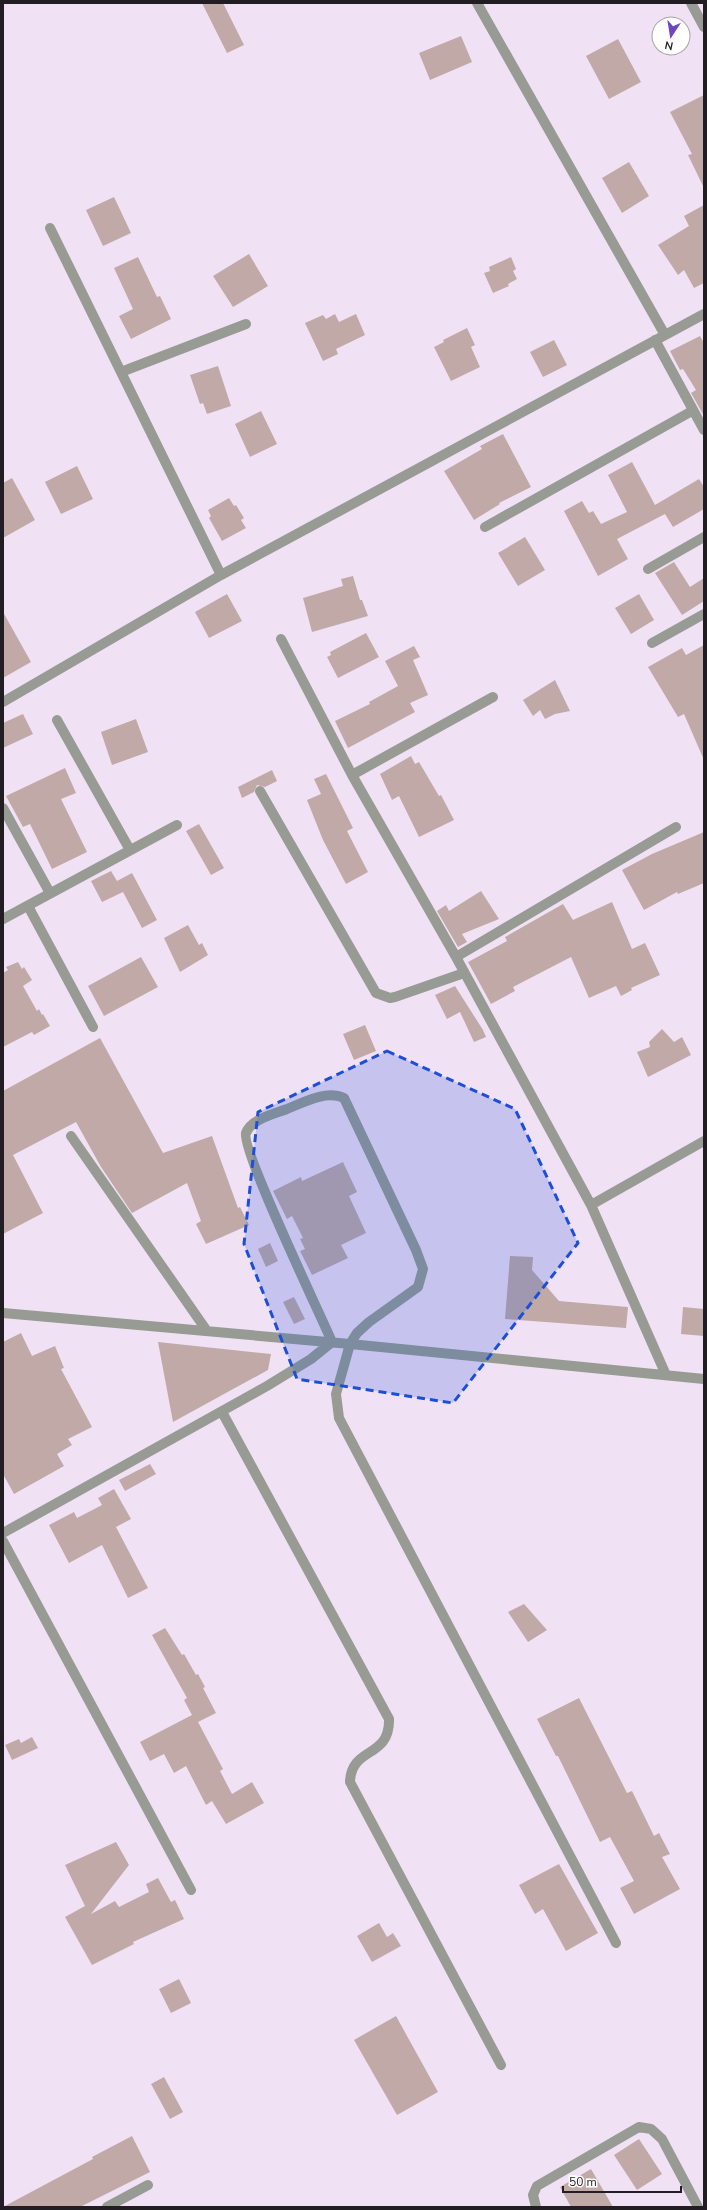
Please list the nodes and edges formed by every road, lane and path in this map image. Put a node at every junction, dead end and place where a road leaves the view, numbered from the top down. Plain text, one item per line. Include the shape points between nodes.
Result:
1 (477, 3) edge
2 (691, 3) edge
3 (704, 27) edge
4 (50, 228) dead end
5 (704, 314) edge
6 (246, 324) dead end
7 (665, 335) junction
8 (656, 340) junction
9 (121, 372) junction
10 (692, 410) junction
11 (704, 430) edge
12 (485, 527) dead end
13 (704, 537) edge
14 (648, 569) dead end
15 (221, 575) junction
16 (704, 614) edge
17 (281, 639) dead end
18 (652, 643) dead end
19 (493, 697) dead end
20 (3, 702) edge
21 (56, 720) dead end
22 (352, 775) junction
23 (260, 791) dead end
24 (3, 808) edge
25 (177, 825) dead end
26 (676, 827) dead end
27 (130, 850) junction
28 (50, 893) junction
29 (28, 906) junction
30 (3, 919) edge
31 (456, 957) junction
32 (464, 973) junction
33 (93, 1027) dead end
34 (71, 1136) dead end
35 (704, 1141) edge
36 (590, 1204) junction
37 (3, 1312) edge
38 (207, 1331) junction
39 (332, 1342) junction
40 (350, 1344) junction
41 (666, 1375) junction
42 (704, 1379) edge
43 (222, 1412) junction
44 (3, 1533) edge
45 (3, 1541) edge
46 (191, 1890) dead end
47 (616, 1942) dead end
48 (501, 2065) dead end
49 (148, 2185) dead end
50 (107, 2207) edge
51 (536, 2207) edge
52 (698, 2207) edge

1 - 7 street
2 - 3 street
4 - 9 street
5 - 7 street
6 - 9 street
7 - 8 street
8 - 10 street
8 - 15 street
9 - 15 street
10 - 11 street
10 - 12 street
13 - 14 street
15 - 20 street
16 - 18 street
17 - 22 street
19 - 22 street
21 - 27 street
22 - 31 street
23 - 32 street via 376,993 390,998 395,997
24 - 28 street
25 - 27 street
26 - 31 street
27 - 28 street
28 - 29 street
29 - 30 street
29 - 33 street
31 - 32 street
32 - 36 street
34 - 38 street
35 - 36 street
36 - 41 street
37 - 38 street
38 - 39 street
39 - 40 street
39 - 40 street via 270,1202 245,1135 250,1127 262,1119 332,1094 344,1098 348,1104 423,1269 418,1287 369,1322
39 - 43 street via 290,1373
40 - 41 street
40 - 47 street via 336,1394 339,1418
41 - 42 street
43 - 44 street
43 - 48 street via 389,1719 385,1741 357,1761 350,1772 350,1782
45 - 46 street
49 - 50 street
51 - 52 street via 533,2195 537,2186 639,2127 652,2129 662,2139

